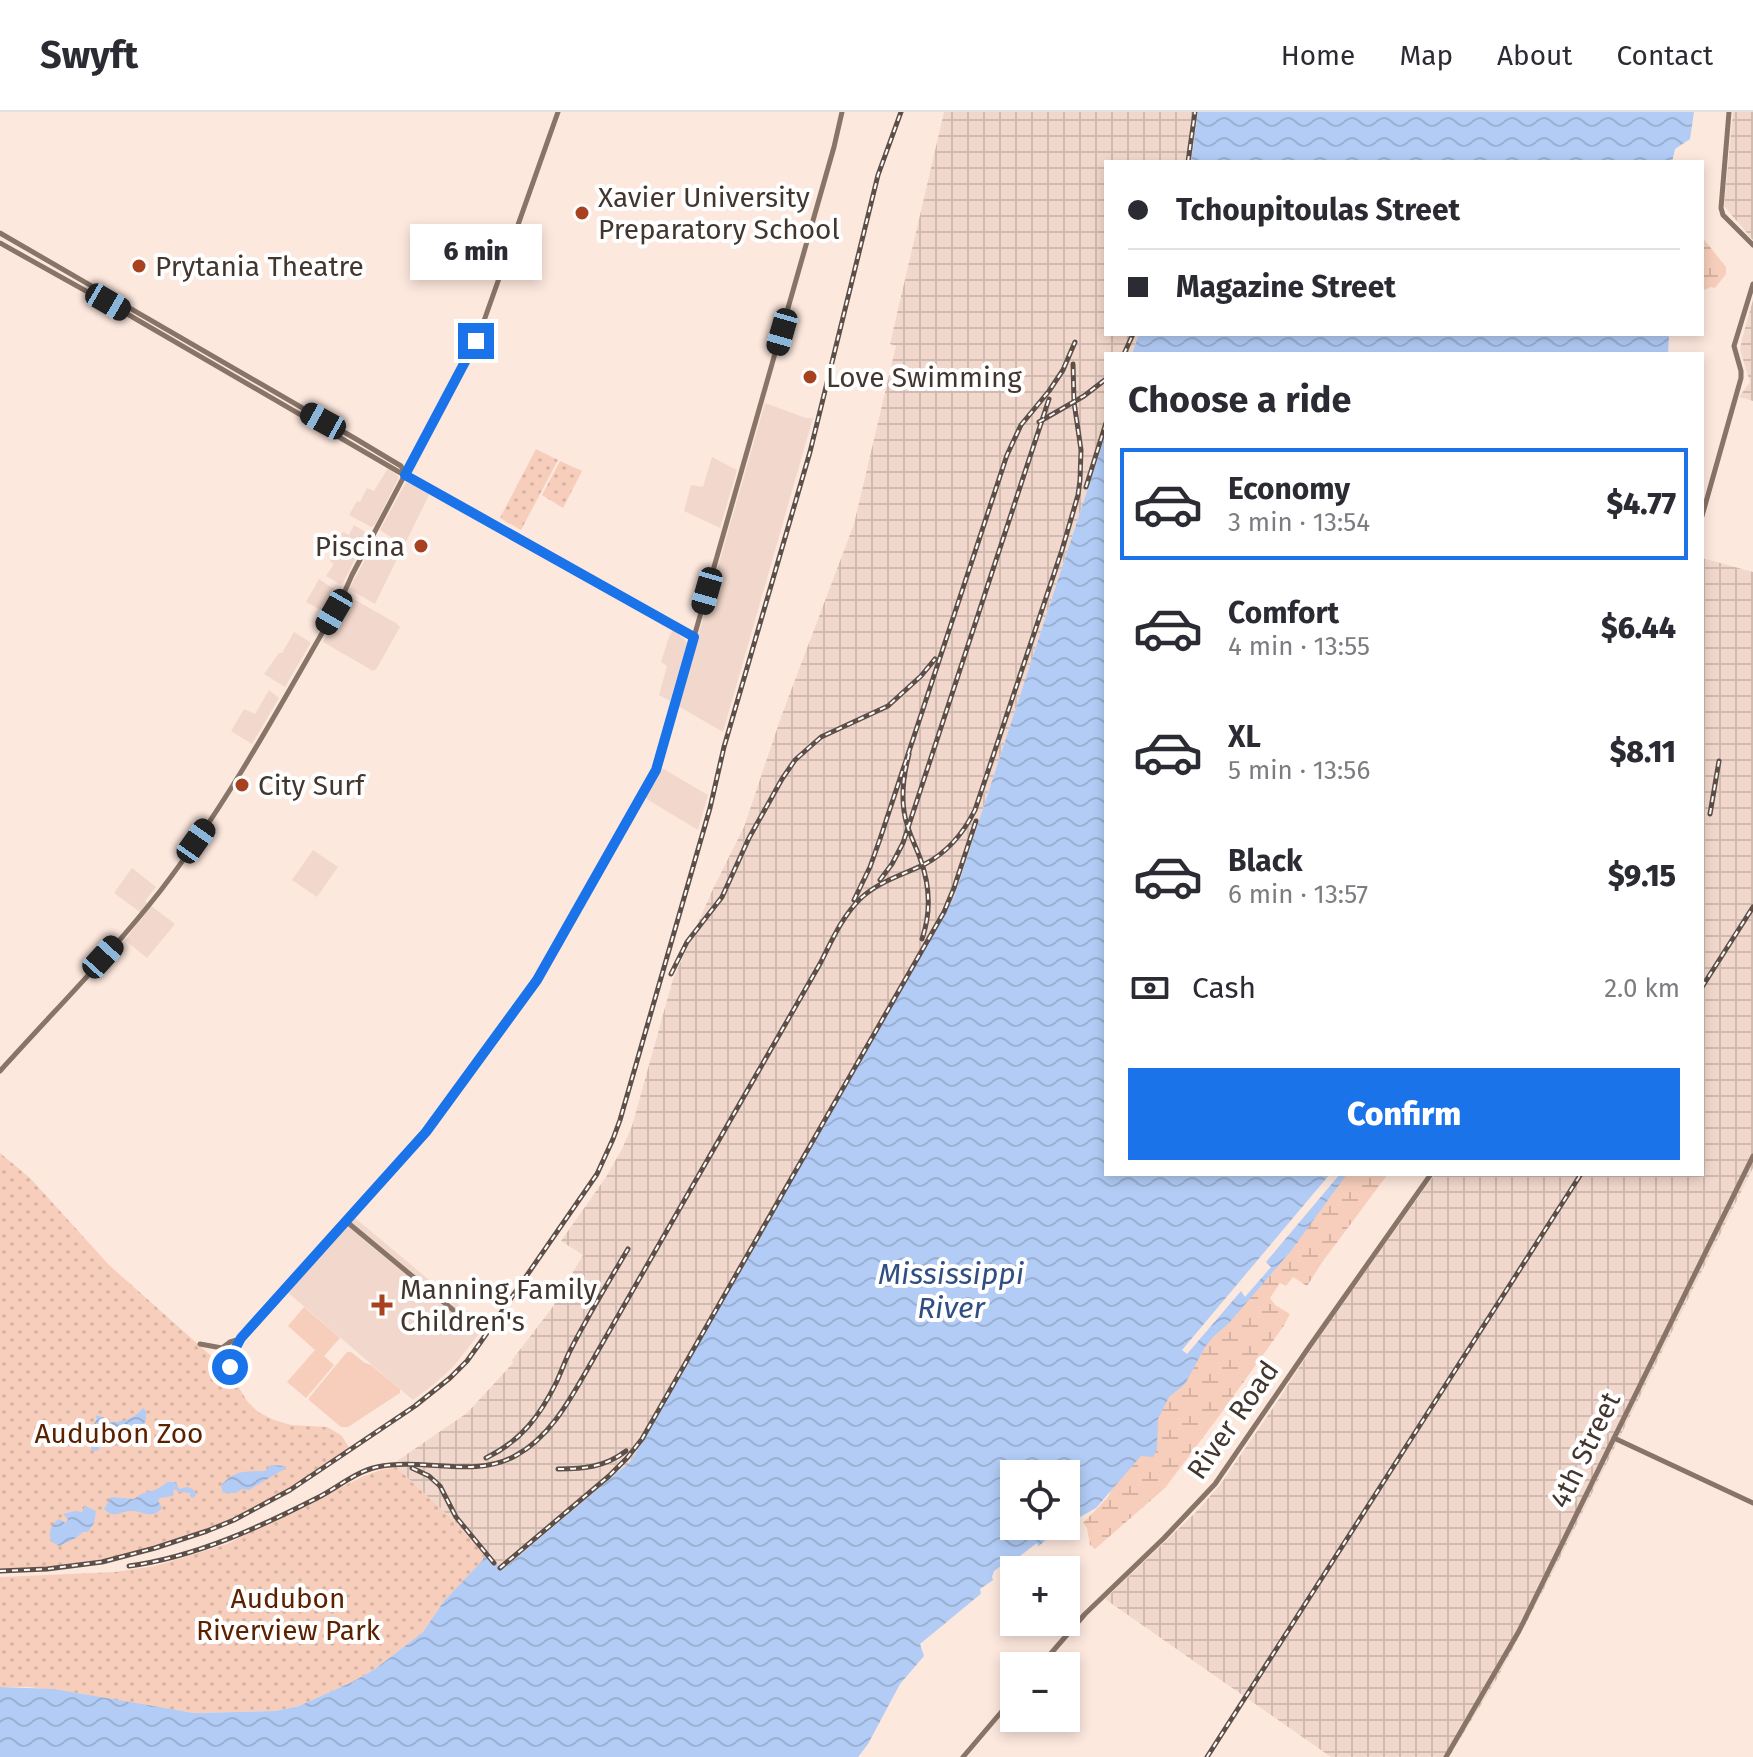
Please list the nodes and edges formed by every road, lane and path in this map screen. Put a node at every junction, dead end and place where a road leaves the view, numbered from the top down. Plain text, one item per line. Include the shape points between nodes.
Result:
1 (558, 112) edge
2 (842, 112) edge
3 (1729, 112) edge
4 (0, 233) edge
5 (0, 243) edge
6 (1753, 245) edge
7 (35, 258) junction
8 (1753, 284) edge
9 (405, 475) junction
10 (1704, 509) edge
11 (694, 637) junction
12 (0, 1071) edge
13 (1753, 1156) edge
14 (1430, 1176) edge
15 (347, 1222) junction
16 (476, 1329) dead end
17 (241, 1338) junction
18 (200, 1344) dead end
19 (222, 1348) junction
20 (232, 1359) junction
21 (231, 1375) dead end
22 (1614, 1438) junction
23 (1753, 1503) edge
24 (1052, 1652) edge
25 (1000, 1713) edge
26 (963, 1757) edge
27 (1446, 1757) edge

1 - 9 street via 480,332
2 - 11 street
3 - 6 street via 1721,208
4 - 7 street
5 - 7 street
7 - 9 street via 356,439 401,466
8 - 10 street via 1734,346 1741,378
9 - 11 street
9 - 12 street via 340,602 219,807 144,910
11 - 15 street via 656,770 537,980 426,1132
13 - 22 street, 4th Street
14 - 24 street, River Road via 1215,1484
15 - 16 street
15 - 17 street
17 - 19 street
17 - 20 street
18 - 19 street
19 - 20 street via 222,1358
20 - 21 street
22 - 23 street
22 - 27 street, 4th Street via 1519,1631
25 - 26 street

